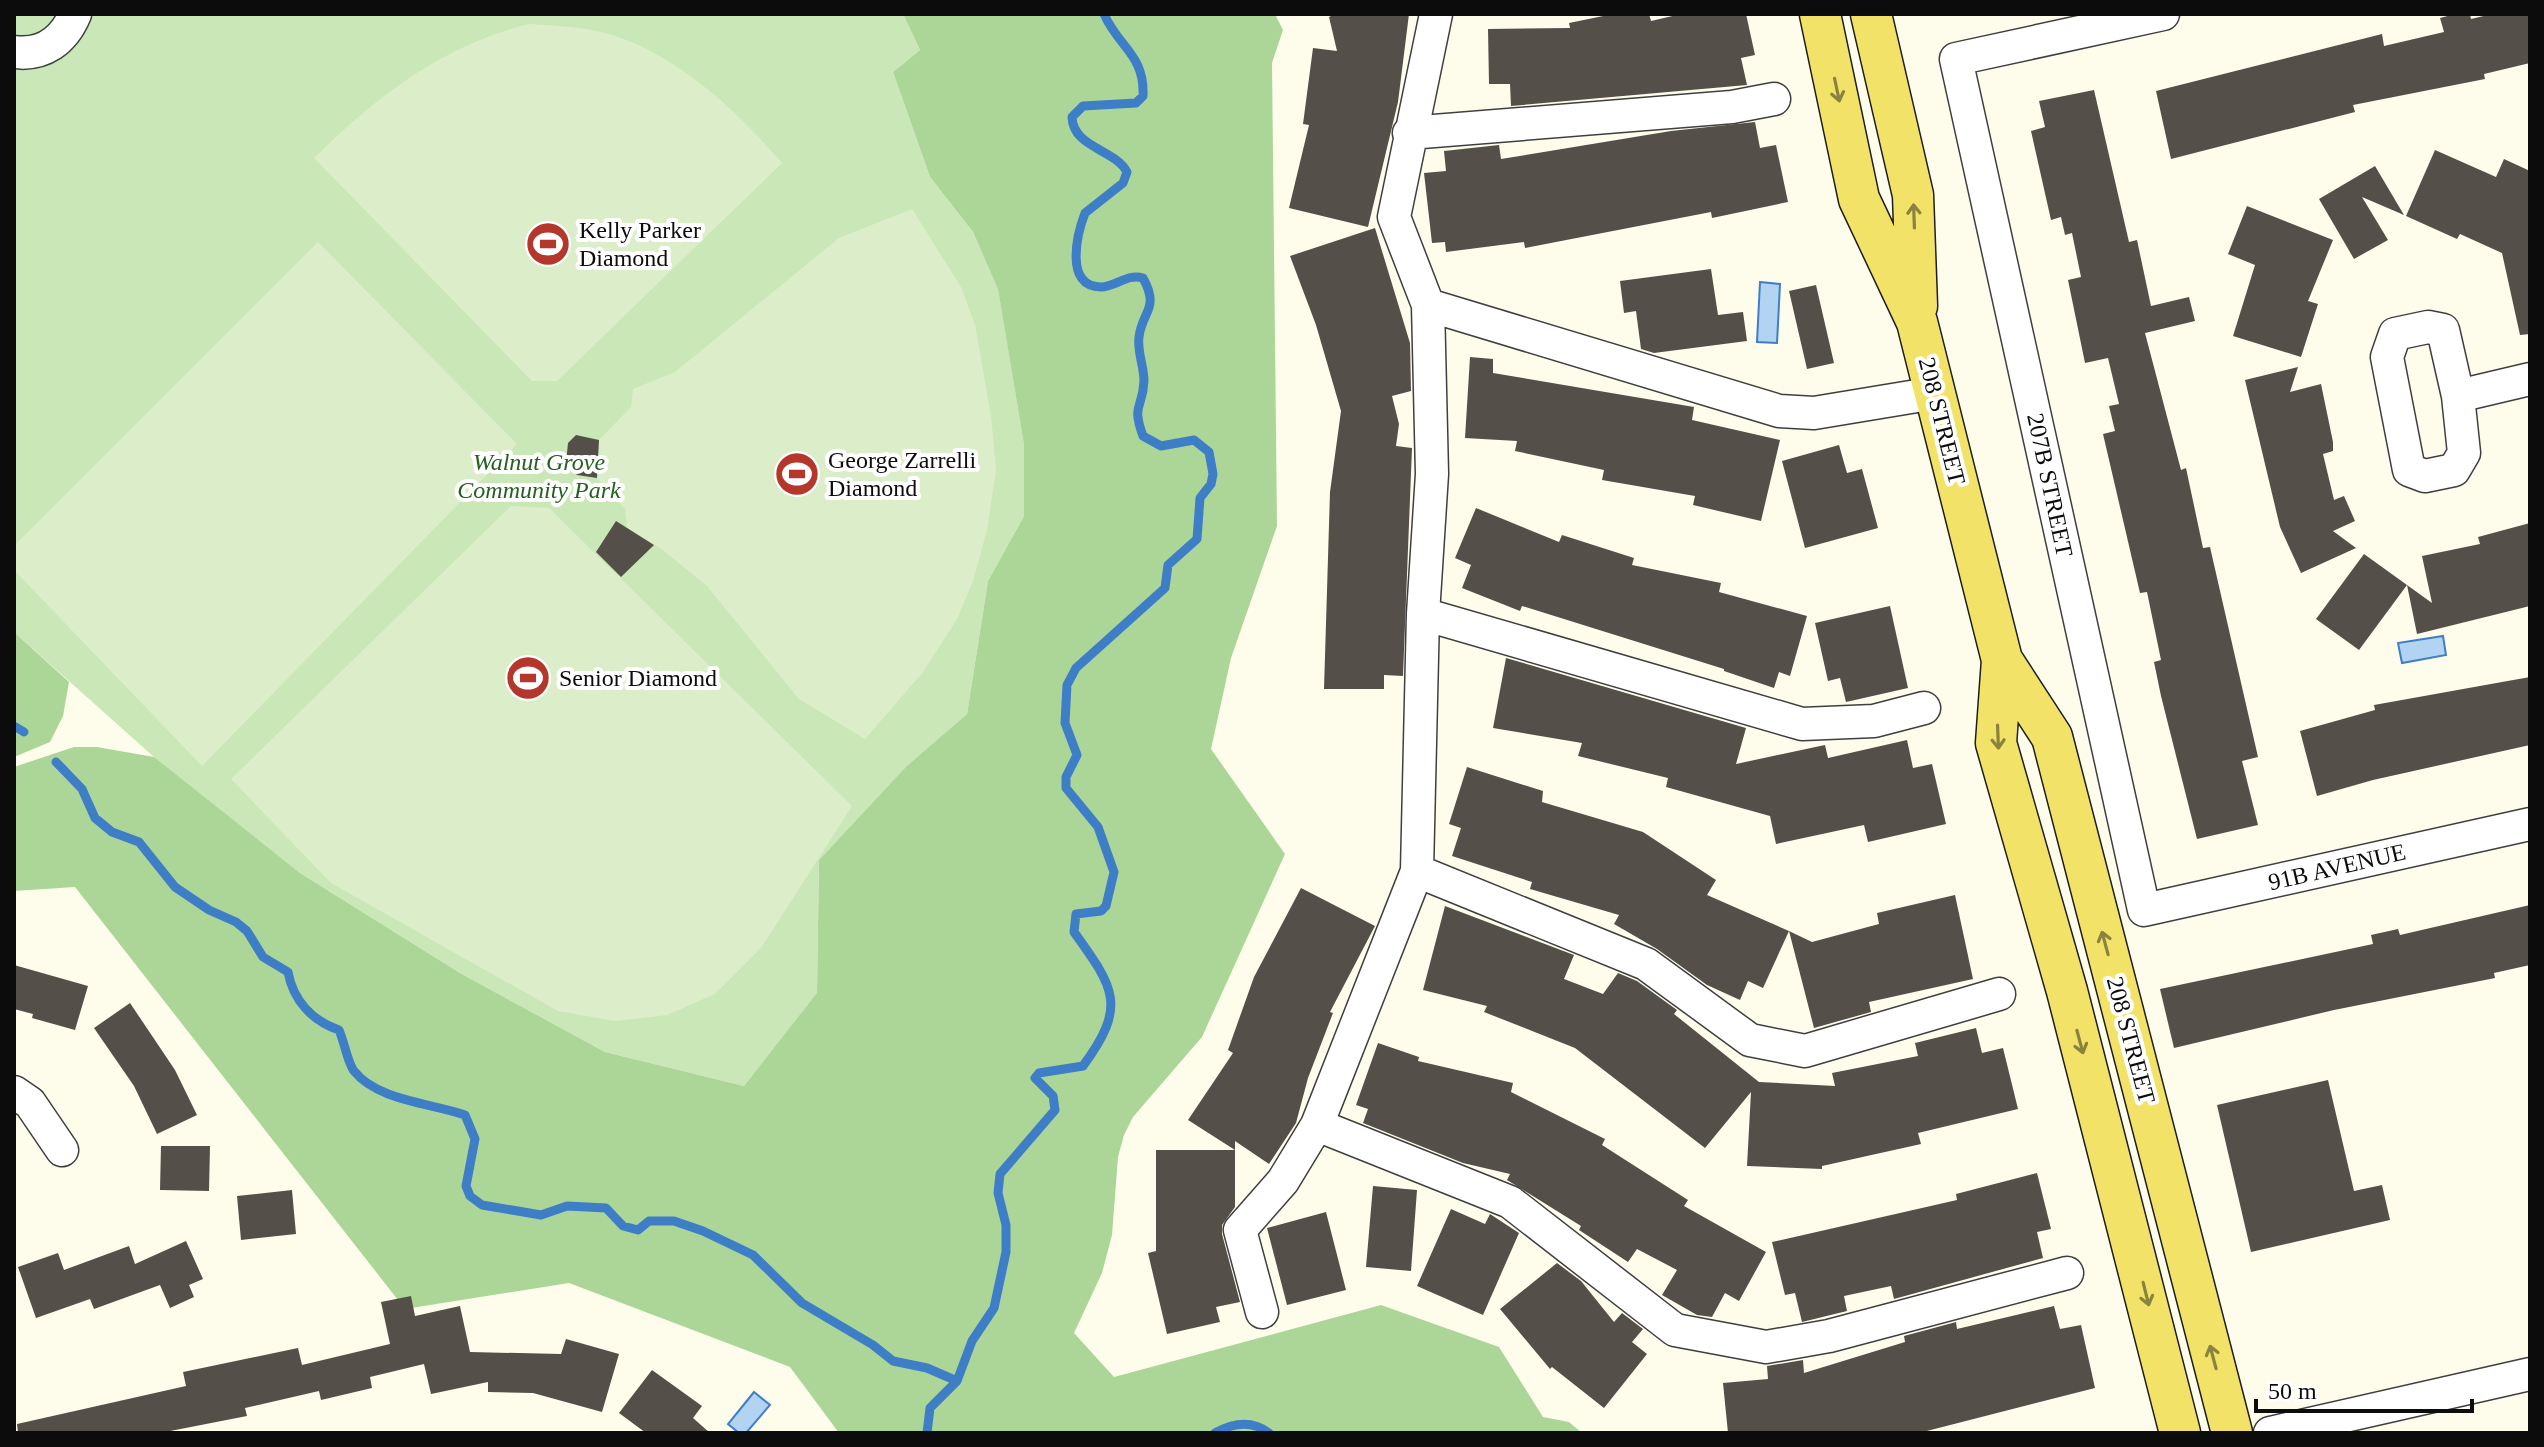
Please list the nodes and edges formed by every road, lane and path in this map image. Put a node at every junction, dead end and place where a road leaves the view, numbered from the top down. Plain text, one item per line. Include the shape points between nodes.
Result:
1 (75, 14) edge
2 (1436, 14) edge
3 (1820, 14) edge
4 (1871, 14) edge
5 (2163, 14) edge
6 (14, 52) edge
7 (1774, 99) dead end
8 (1409, 133) junction
9 (1428, 305) junction
10 (1917, 322) junction
11 (2530, 379) edge
12 (1935, 393) junction
13 (2458, 396) dead end
14 (1423, 614) junction
15 (2002, 660) junction
16 (1924, 708) dead end
17 (2530, 824) edge
18 (1417, 871) junction
19 (2144, 910) joint
20 (1999, 994) dead end
21 (14, 1092) edge
22 (1317, 1125) junction
23 (62, 1150) dead end
24 (2067, 1273) dead end
25 (1262, 1312) dead end
26 (2530, 1374) edge
27 (2344, 1425) edge
28 (2180, 1433) edge
29 (2232, 1433) edge
30 (2270, 1433) edge

1 - 6 street via 56,43 41,51
2 - 8 street
3 -> 10 main road, 208 STREET via 1859,199
10 -> 4 main road, 208 STREET via 1913,195
5 - 19 street, 207B STREET via 1956,59
7 - 8 street via 1732,107
8 - 9 street via 1394,217
9 - 12 street via 1779,411 1814,413
9 - 14 street via 1432,474
10 - 12 main road, 208 STREET
11 - 13 street
12 - 15 main road, 208 STREET
14 - 16 street via 1802,724 1874,721
14 - 18 street
15 -> 28 main road, 208 STREET via 1996,743 2067,991
29 -> 15 main road, 208 STREET via 2052,737
17 - 19 street, 91B AVENUE
18 - 20 street via 1646,964 1750,1040 1805,1051
18 - 22 street
21 - 23 street via 30,1103
22 - 24 street via 1510,1202 1675,1330 1766,1347 1829,1336
22 - 25 street via 1283,1181 1240,1230
26 - 27 street
27 - 30 street

